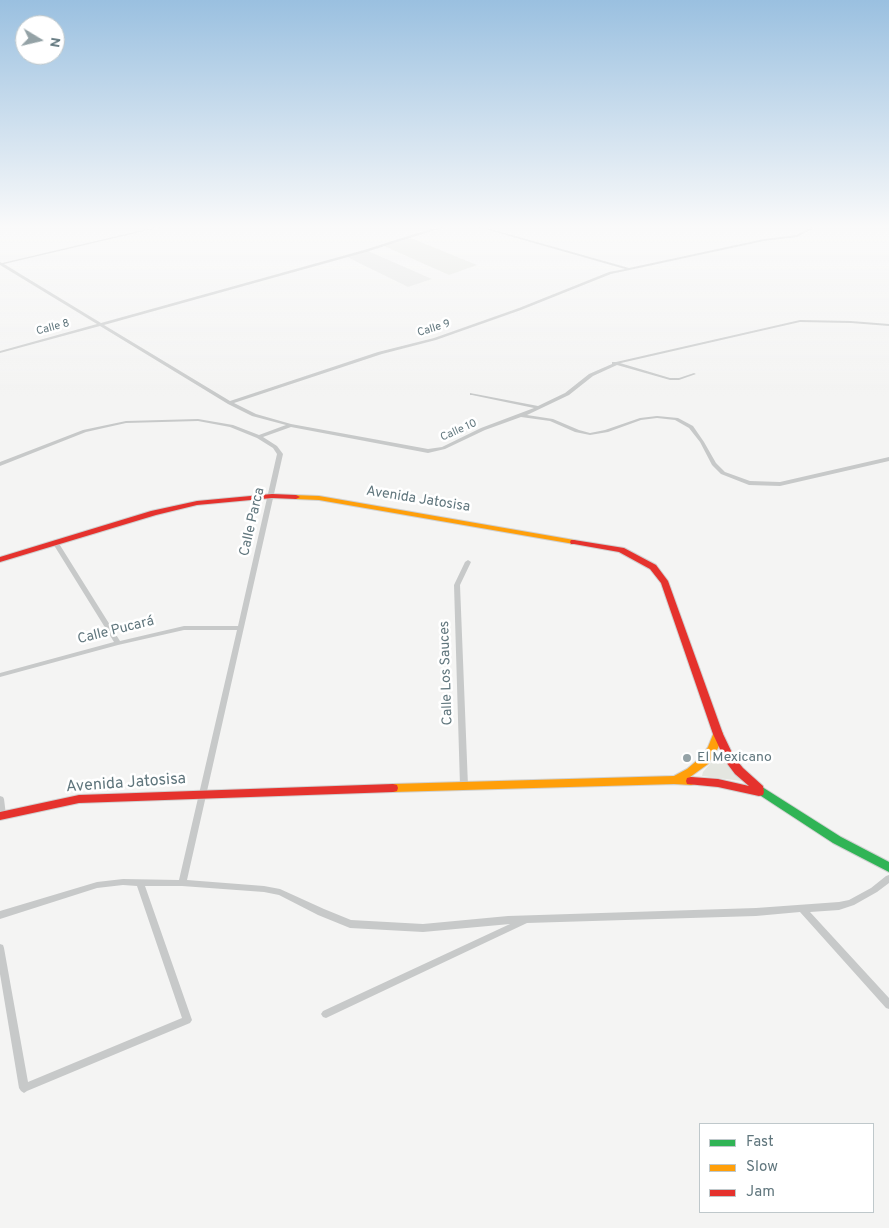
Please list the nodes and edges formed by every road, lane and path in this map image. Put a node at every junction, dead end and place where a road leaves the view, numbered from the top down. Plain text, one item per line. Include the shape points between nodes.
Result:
1 (32, 283) edge
2 (247, 283) edge
3 (584, 283) edge
4 (99, 324) junction
5 (889, 325) edge
6 (0, 352) edge
7 (614, 364) junction
8 (694, 374) dead end
9 (472, 394) dead end
10 (230, 403) junction
11 (539, 408) junction
12 (520, 416) junction
13 (291, 425) junction
14 (259, 437) junction
15 (889, 459) edge
16 (0, 464) edge
17 (272, 496) junction
18 (55, 542) junction
19 (0, 560) edge
20 (468, 562) dead end
21 (241, 628) junction
22 (118, 643) junction
23 (0, 675) edge
24 (718, 734) junction
25 (674, 780) junction
26 (464, 786) junction
27 (204, 794) junction
28 (764, 794) junction
29 (0, 799) edge
30 (1, 815) edge
31 (889, 867) edge
32 (889, 878) edge
33 (140, 882) junction
34 (182, 884) junction
35 (802, 909) junction
36 (0, 915) edge
37 (526, 920) junction
38 (0, 948) edge
39 (889, 1005) edge
40 (326, 1014) dead end

1 - 4 street, Calle 10
2 - 4 street, Calle 8
3 - 10 street, Calle 9 via 435,339 380,352
4 - 6 street, Calle 8
4 - 10 street, Calle 10
5 - 7 street, Calle 10 via 800,321
7 - 8 street via 670,379
7 - 11 street, Calle 10 via 590,375 567,394
9 - 11 street
10 - 13 street, Calle 10 via 254,415
11 - 12 street, Calle 10
12 - 13 street, Calle 10 via 443,448 428,451
12 - 15 street via 551,420 590,434 640,419 676,419 691,427 723,473 749,484 780,484
13 - 14 street
14 - 16 street, Calle Parca via 231,426 198,420 126,422 85,432
14 - 17 street, Calle Parca via 280,454
17 - 18 street, Avenida Jatosisa via 197,503
17 - 21 street, Calle Parca
17 - 24 street, Avenida Jatosisa via 319,498 607,546 643,560 665,583
18 - 19 street, Avenida Jatosisa
18 - 22 street
20 - 26 street, Calle Los Sauces via 457,585
21 - 22 street, Calle Pucará via 184,628
21 - 27 street, Calle Parca
22 - 23 street, Calle Pucará
24 - 25 street, Avenida Jatosisa via 704,761
24 - 28 street, Avenida Jatosisa via 730,759
25 - 26 street, Avenida Jatosisa
25 - 28 street, Avenida Jatosisa via 718,783
26 - 27 street, Avenida Jatosisa
27 - 30 street, Avenida Jatosisa via 80,799
27 - 34 street, Calle Parca
28 - 31 street, Avenida Jatosisa via 837,840
29 - 30 street
32 - 35 street via 851,903
33 - 34 street
33 - 36 street via 97,885
33 - 38 street via 187,1020 24,1088
34 - 37 street via 280,892 350,924 423,928
35 - 37 street
35 - 39 street
37 - 40 street

